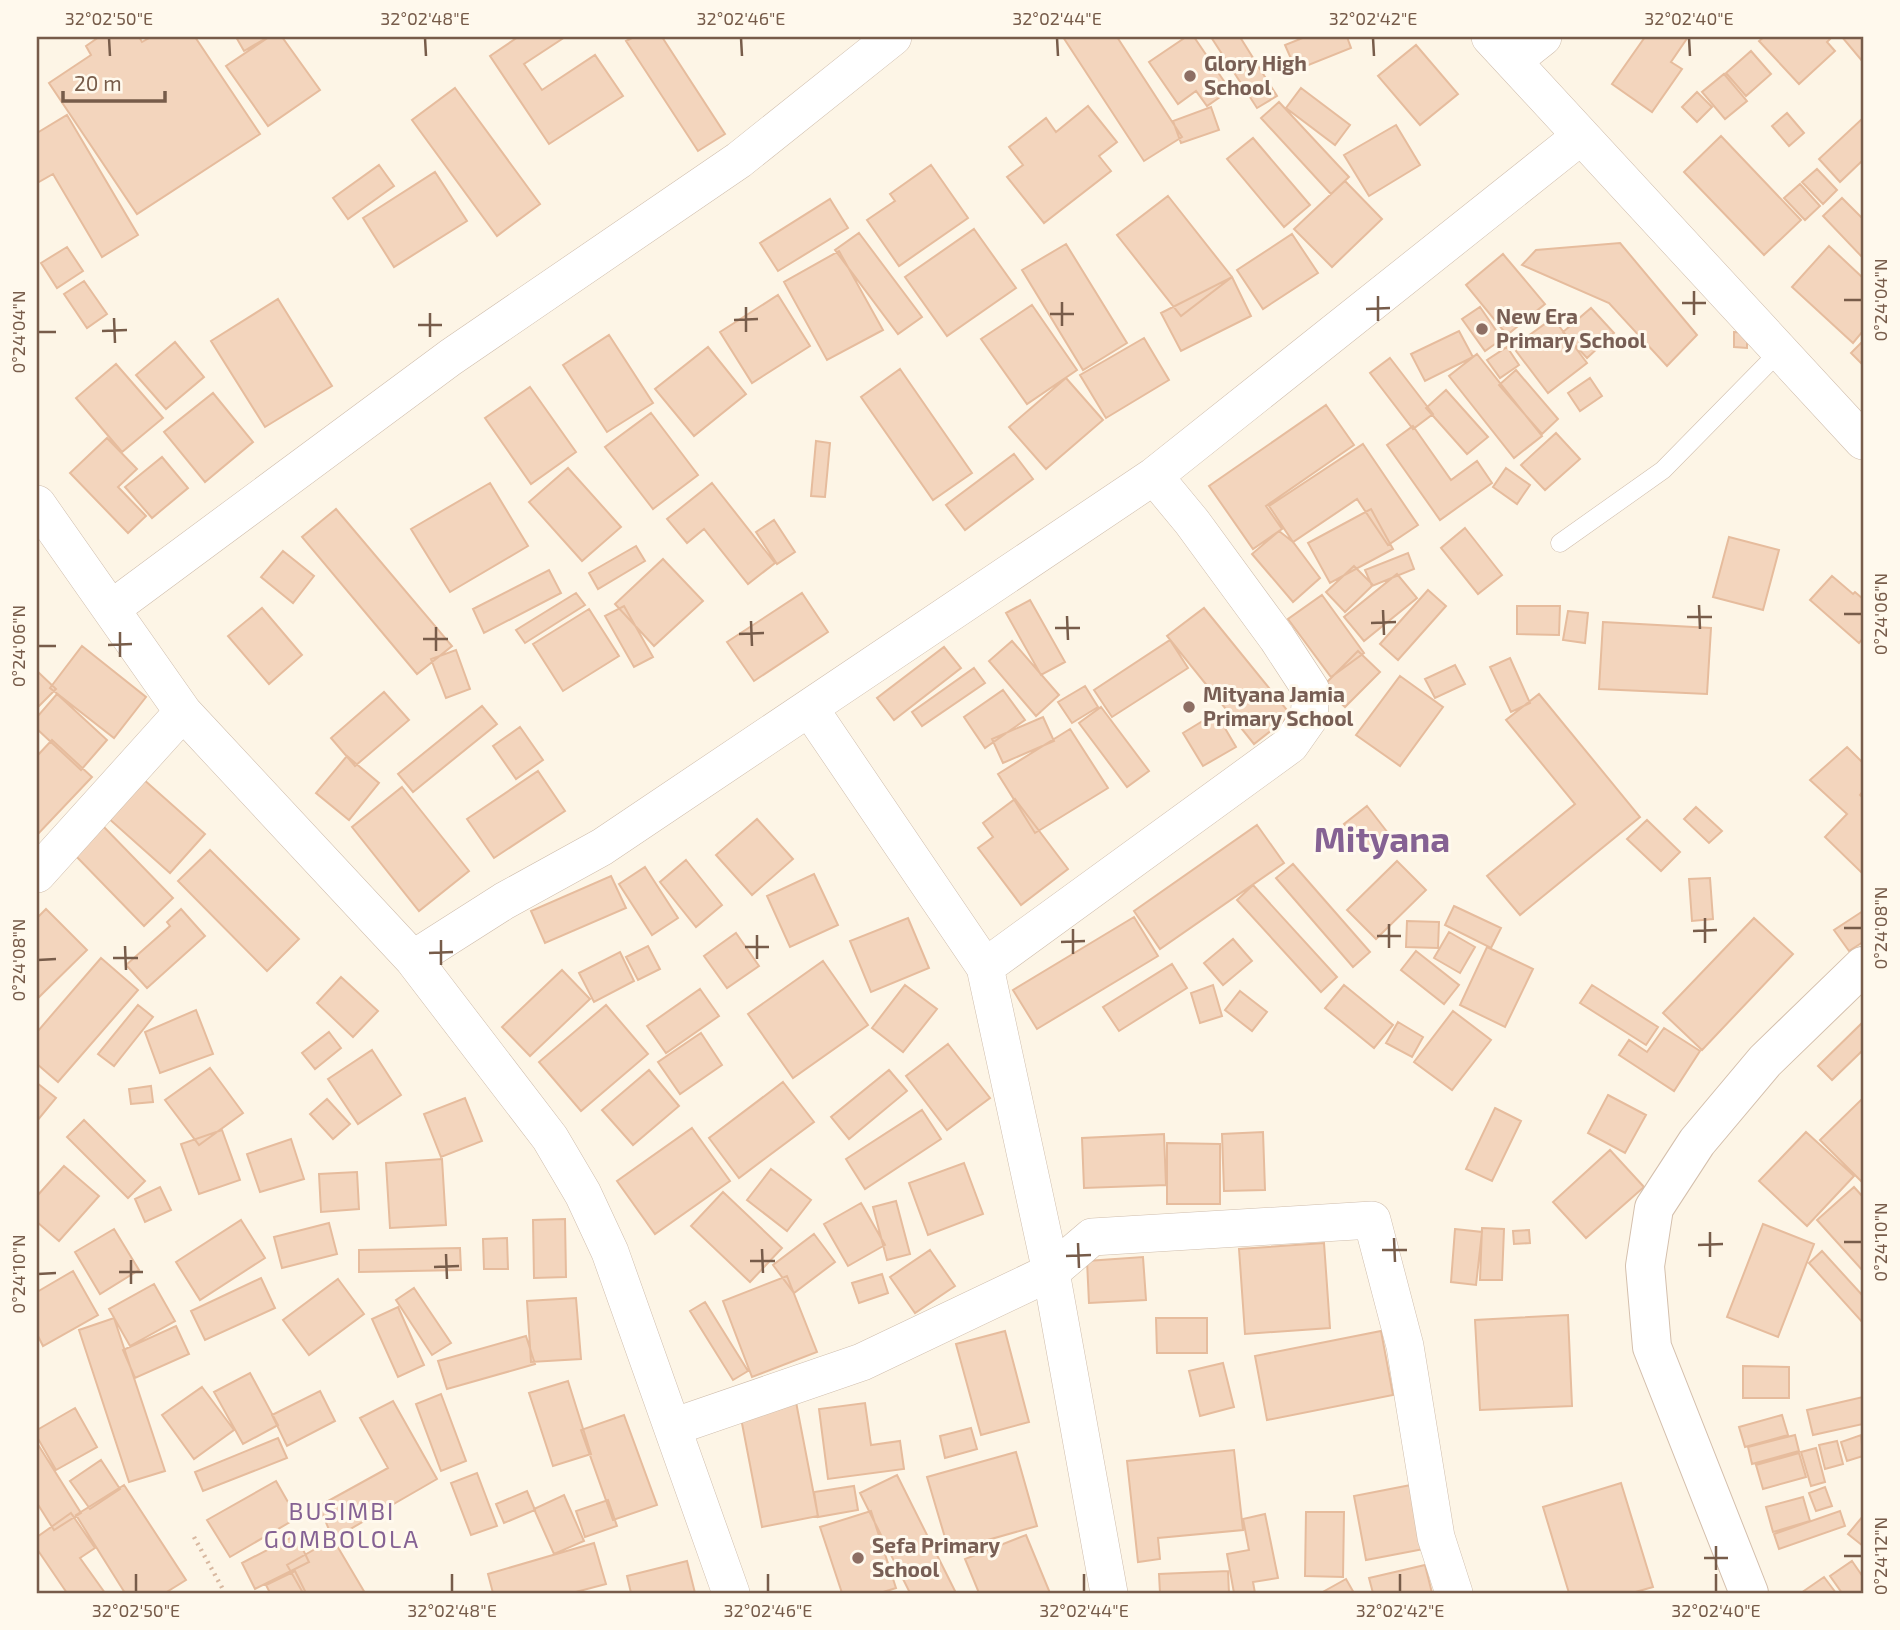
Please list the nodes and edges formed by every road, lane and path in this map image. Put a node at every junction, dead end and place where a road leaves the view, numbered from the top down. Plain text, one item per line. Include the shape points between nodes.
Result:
1 (892, 37) edge
2 (1543, 37) edge
3 (1502, 49) edge
4 (1581, 136) junction
5 (1780, 351) junction
6 (1863, 441) edge
7 (1154, 476) junction
8 (37, 504) edge
9 (1559, 543) dead end
10 (111, 609) junction
11 (810, 709) junction
12 (183, 712) junction
13 (37, 874) edge
14 (413, 959) junction
15 (1863, 966) edge
16 (985, 967) junction
17 (1051, 1272) junction
18 (673, 1426) junction
19 (194, 1536) dead end
20 (225, 1593) edge
21 (731, 1593) edge
22 (1109, 1593) edge
23 (1454, 1593) edge
24 (1749, 1593) edge

1 - 10 street via 739,160 451,358
2 - 3 street
3 - 4 street
4 - 5 street
4 - 7 street
5 - 6 street
5 - 9 lane via 1663,470
7 - 11 street
7 - 16 street via 1311,690 1309,718 1290,745
8 - 10 street
10 - 12 street
11 - 14 street via 602,847 504,901
11 - 16 street
12 - 13 street
12 - 14 street
14 - 18 street via 550,1138 583,1194 610,1252
15 - 24 main road via 1765,1060 1697,1142 1654,1208 1645,1266 1652,1347
16 - 17 street
17 - 18 street via 862,1362
17 - 22 street
17 - 23 street via 1092,1237 1372,1220 1405,1346 1436,1537
18 - 21 street
19 - 20 path

